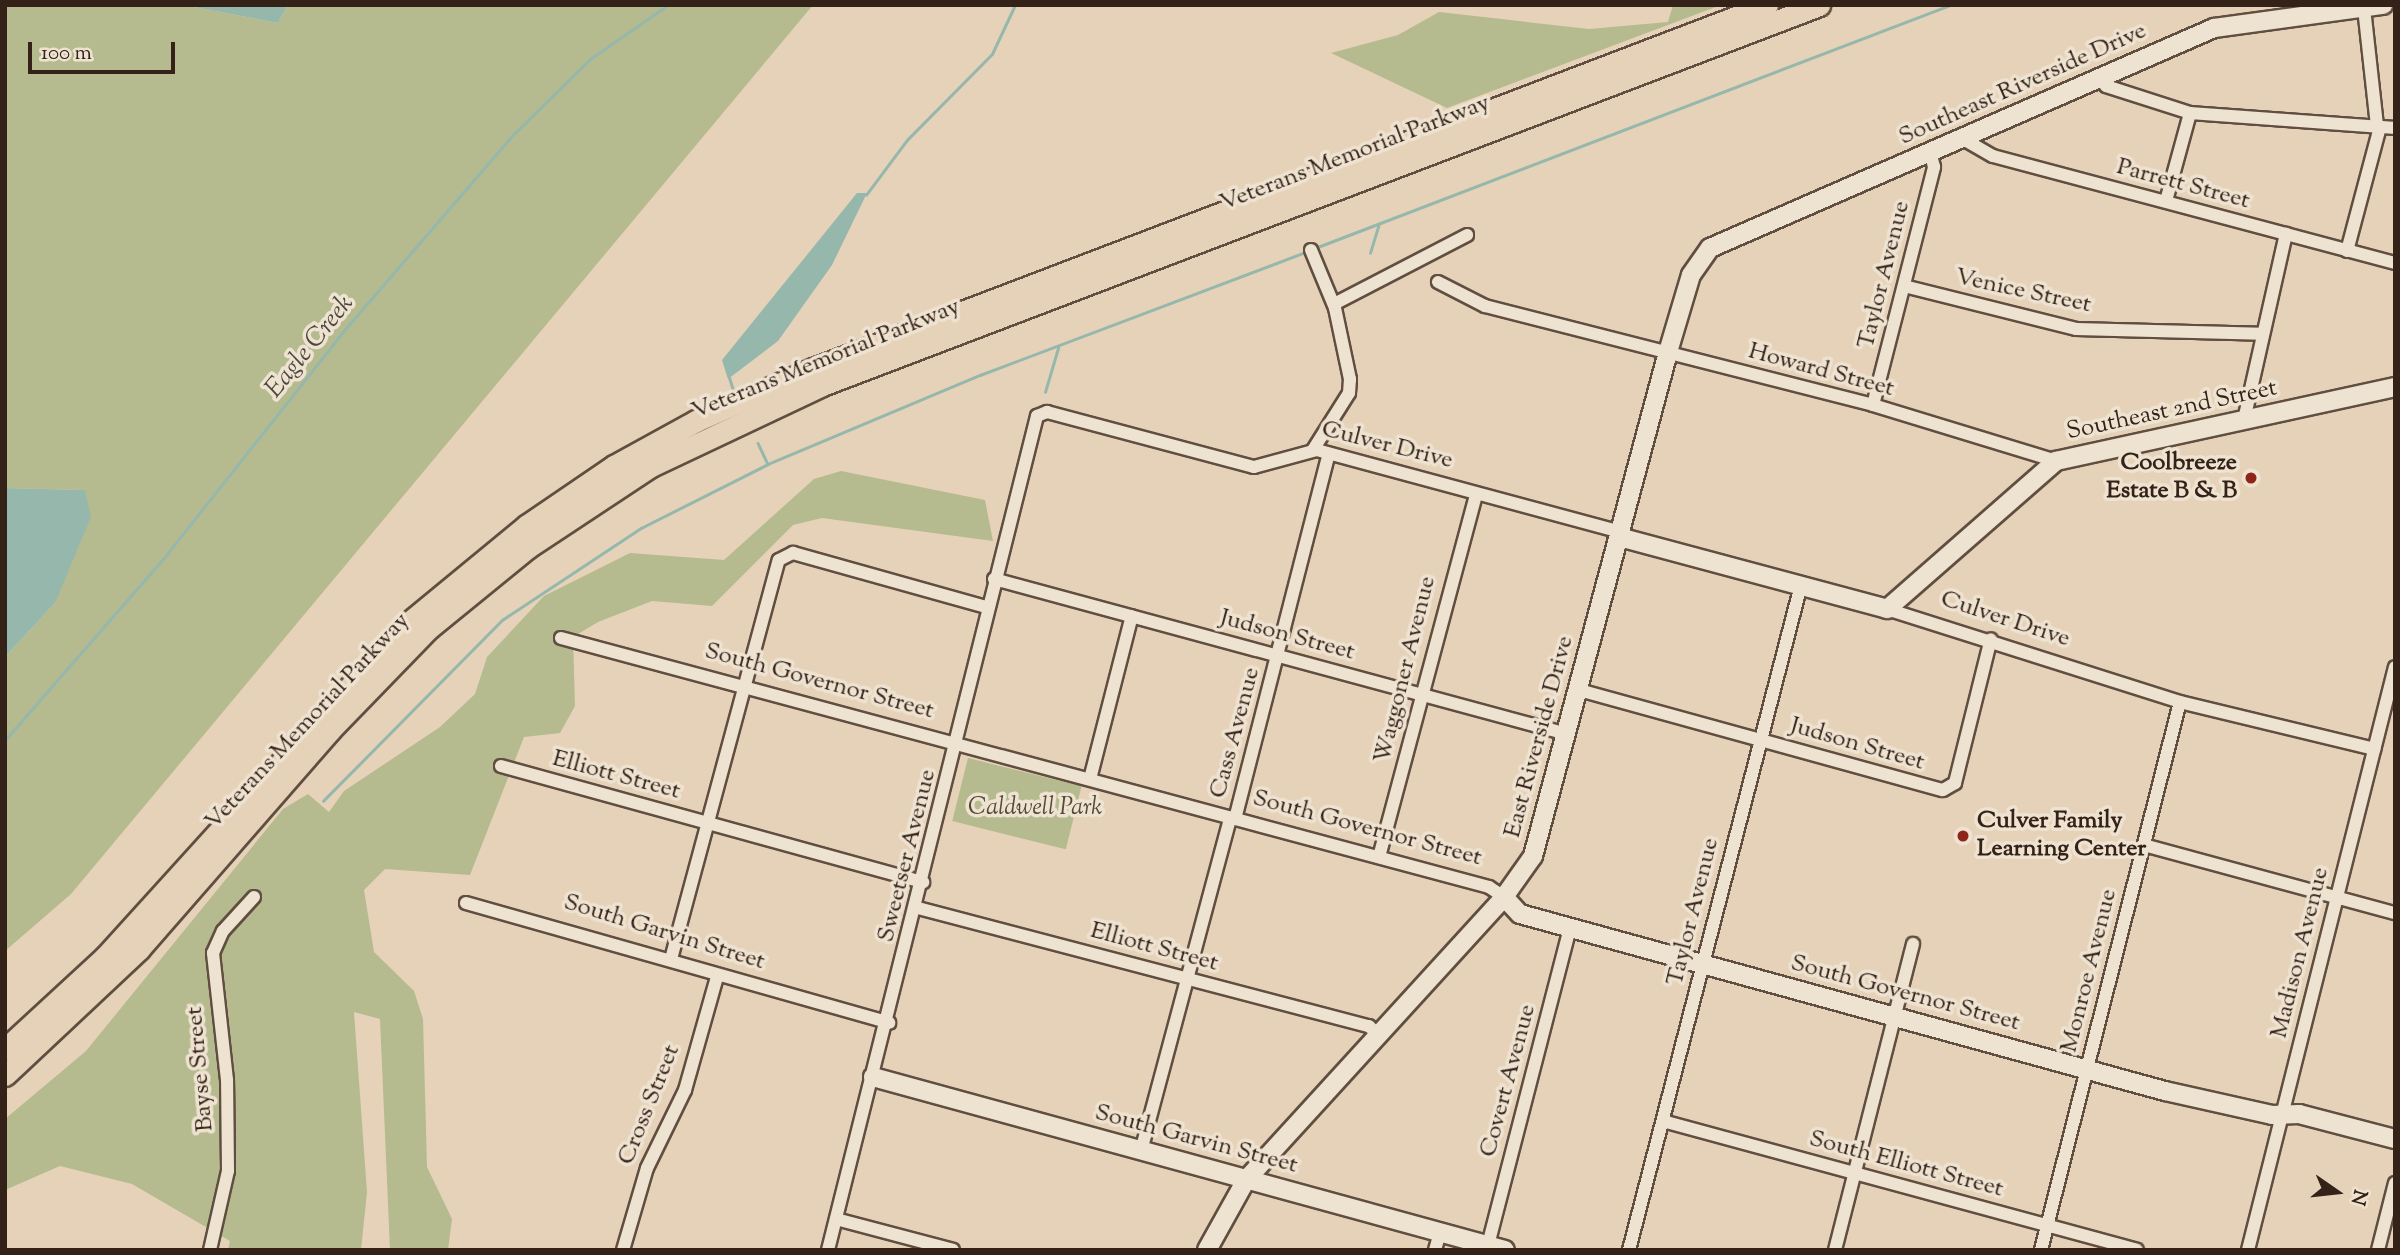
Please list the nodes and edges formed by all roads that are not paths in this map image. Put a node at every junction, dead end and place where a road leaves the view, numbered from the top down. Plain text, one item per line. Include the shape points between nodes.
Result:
1 (1767, 5) edge
2 (1819, 5) edge
3 (2384, 5) edge
4 (2364, 8) junction
5 (2102, 78) junction
6 (2190, 113) junction
7 (2379, 126) junction
8 (2395, 128) edge
9 (1965, 140) junction
10 (1931, 155) junction
11 (2166, 201) junction
12 (2286, 234) junction
13 (1467, 236) dead end
14 (1311, 250) dead end
15 (2347, 251) junction
16 (1700, 260) joint
17 (2395, 263) edge
18 (1438, 282) dead end
19 (1904, 286) junction
20 (1334, 304) junction
21 (2261, 334) junction
22 (1668, 352) junction
23 (2395, 387) edge
24 (1873, 405) junction
25 (1061, 417) joint
26 (2244, 420) junction
27 (1313, 450) junction
28 (1329, 454) junction
29 (2056, 461) junction
30 (1476, 494) junction
31 (1620, 534) junction
32 (994, 579) junction
33 (1801, 585) junction
34 (987, 607) junction
35 (1887, 608) junction
36 (1132, 616) junction
37 (561, 638) dead end
38 (1991, 639) junction
39 (1278, 655) junction
40 (2395, 667) edge
41 (746, 686) junction
42 (1579, 690) junction
43 (1422, 694) junction
44 (2180, 702) junction
45 (1567, 734) junction
46 (1759, 740) junction
47 (951, 743) junction
48 (2374, 749) junction
49 (501, 766) dead end
50 (1090, 779) junction
51 (1233, 818) junction
52 (705, 822) junction
53 (2144, 845) junction
54 (1379, 857) junction
55 (923, 882) junction
56 (2336, 896) junction
57 (254, 897) dead end
58 (1504, 897) junction
59 (466, 903) dead end
60 (918, 908) junction
61 (2395, 913) edge
62 (1570, 928) junction
63 (1913, 944) dead end
64 (671, 959) junction
65 (1702, 964) junction
66 (717, 977) junction
67 (1187, 978) junction
68 (1894, 1016) junction
69 (888, 1023) junction
70 (1377, 1034) junction
71 (5, 1049) edge
72 (2087, 1069) junction
73 (5, 1075) edge
74 (873, 1077) junction
75 (2282, 1115) junction
76 (1663, 1121) junction
77 (2395, 1139) edge
78 (1141, 1151) junction
79 (1855, 1173) junction
80 (1246, 1180) junction
81 (2395, 1183) edge
82 (836, 1219) junction
83 (2048, 1225) junction
84 (1438, 1241) edge
85 (1488, 1245) junction
86 (210, 1250) edge
87 (623, 1250) edge
88 (828, 1250) edge
89 (953, 1250) edge
90 (1207, 1250) edge
91 (1506, 1250) edge
92 (1629, 1250) edge
93 (1835, 1250) edge
94 (2041, 1250) edge
95 (2137, 1250) edge
96 (2248, 1250) edge
97 (2378, 1250) edge

1 - 71 highway, Veterans Memorial Parkway via 813,369 695,421 614,467 526,526 406,625 105,957
2 - 73 highway, Veterans Memorial Parkway via 821,385 651,466 527,548 429,628 330,730 139,949
3 - 4 street, Southeast Riverside Drive
4 - 5 street, Southeast Riverside Drive via 2226,25
4 - 7 street
5 - 6 street via 2106,86
5 - 9 street, Southeast Riverside Drive
6 - 7 street
6 - 11 street
7 - 8 street
7 - 15 street
9 - 10 street, Southeast Riverside Drive
9 - 11 street, Parrett Street via 1993,156
10 - 16 street, Southeast Riverside Drive via 1737,231
10 - 19 street, Taylor Avenue via 1934,167
11 - 12 street, Parrett Street
12 - 15 street, Parrett Street
12 - 21 street
13 - 20 street
14 - 20 street
15 - 17 street, Parrett Street
16 - 22 street, East Riverside Drive
18 - 22 street, Howard Street via 1485,306
19 - 21 street, Venice Street via 2076,329
19 - 24 street, Taylor Avenue
20 - 27 street via 1349,393
21 - 26 street
22 - 24 street, Howard Street
22 - 31 street, East Riverside Drive
23 - 26 street, Southeast 2nd Street
24 - 29 street, Howard Street
25 - 27 street, Culver Drive via 1247,466
25 - 32 street, Sweetser Avenue via 1041,413 1034,423
26 - 29 street, Southeast 2nd Street
27 - 28 street, Culver Drive
28 - 30 street, Culver Drive
28 - 39 street, Cass Avenue
29 - 35 street, Southeast 2nd Street
30 - 31 street, Culver Drive
30 - 43 street, Waggoner Avenue
31 - 33 street, Culver Drive
31 - 42 street, East Riverside Drive
32 - 34 street, Sweetser Avenue
32 - 36 street, Judson Street
33 - 35 street, Culver Drive
33 - 46 street, Taylor Avenue
34 - 41 street via 793,553 779,562
34 - 47 street, Sweetser Avenue
35 - 38 street, Culver Drive
36 - 39 street, Judson Street
36 - 50 street
37 - 41 street, South Governor Street
38 - 44 street, Culver Drive
38 - 46 street, Judson Street via 1956,778 1943,790
39 - 43 street, Judson Street
39 - 51 street, Cass Avenue
40 - 48 street, Madison Avenue
41 - 47 street, South Governor Street
41 - 52 street
42 - 45 street, East Riverside Drive
42 - 46 street, Judson Street
43 - 45 street, Judson Street
43 - 54 street, Waggoner Avenue
44 - 48 street, Culver Drive
44 - 53 street, Monroe Avenue
45 - 58 street, East Riverside Drive via 1533,856
46 - 65 street, Taylor Avenue
47 - 50 street, South Governor Street
47 - 55 street, Sweetser Avenue via 954,758
48 - 56 street, Madison Avenue
49 - 52 street, Elliott Street
50 - 51 street, South Governor Street
51 - 54 street, South Governor Street
51 - 67 street, Cass Avenue
52 - 55 street, Elliott Street
52 - 64 street
53 - 56 street
53 - 72 street, Monroe Avenue
54 - 58 street, South Governor Street via 1489,887
55 - 60 street, Sweetser Avenue
56 - 61 street
56 - 75 street, Madison Avenue
57 - 86 street, Bayse Street via 223,931 213,953 227,1080 228,1171
58 - 62 street, South Governor Street via 1520,914
58 - 70 street, East Riverside Drive
59 - 64 street, South Garvin Street
60 - 67 street, Elliott Street
60 - 69 street, Sweetser Avenue
62 - 65 street, South Governor Street
62 - 85 street, Covert Avenue
63 - 68 street
64 - 66 street, South Garvin Street
65 - 68 street, South Governor Street
65 - 76 street, Taylor Avenue
66 - 69 street, South Garvin Street
66 - 87 street, Cross Street via 685,1090 647,1168
67 - 70 street, Elliott Street via 1369,1026
67 - 78 street, Cass Avenue
68 - 72 street, South Governor Street
68 - 79 street
69 - 74 street, Sweetser Avenue
70 - 80 street, East Riverside Drive
72 - 75 street, South Governor Street
72 - 83 street, Monroe Avenue
74 - 78 street, South Garvin Street
74 - 82 street, Sweetser Avenue
75 - 77 street, South Governor Street
75 - 96 street, Madison Avenue
76 - 79 street, South Elliott Street
76 - 92 street, Taylor Avenue
78 - 80 street, South Garvin Street
79 - 83 street, South Elliott Street
79 - 93 street
80 - 84 street, South Garvin Street
80 - 90 street, East Riverside Drive
81 - 97 street
82 - 88 street, Sweetser Avenue
82 - 89 street
83 - 94 street, Monroe Avenue
83 - 95 street, South Elliott Street
84 - 85 street, South Garvin Street
85 - 91 street, South Garvin Street

